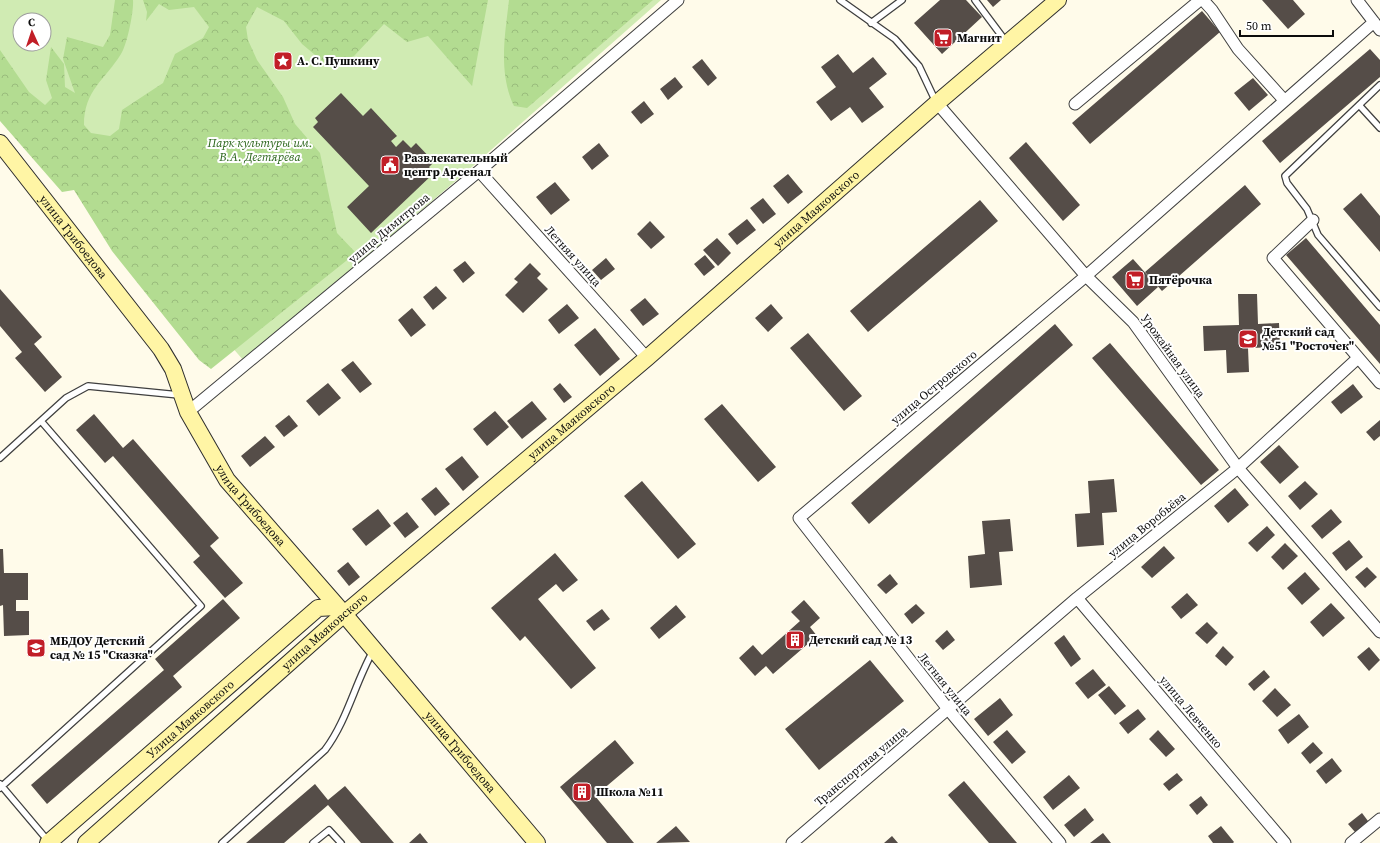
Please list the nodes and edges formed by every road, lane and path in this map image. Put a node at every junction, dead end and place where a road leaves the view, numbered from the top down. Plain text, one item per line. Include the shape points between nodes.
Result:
1 (678, 0) edge
2 (840, 0) edge
3 (902, 0) edge
4 (975, 0) edge
5 (1058, 0) edge
6 (1200, 0) edge
7 (1203, 0) edge
8 (1357, 0) edge
9 (871, 23) junction
10 (1377, 26) edge
11 (1008, 44) junction
12 (1380, 85) edge
13 (1284, 100) junction
14 (937, 104) junction
15 (1075, 104) dead end
16 (1359, 105) junction
17 (1380, 128) edge
18 (0, 144) edge
19 (479, 172) junction
20 (1313, 220) junction
21 (1086, 276) junction
22 (1380, 307) edge
23 (648, 358) junction
24 (1358, 358) junction
25 (1380, 383) edge
26 (182, 395) junction
27 (188, 412) junction
28 (41, 421) junction
29 (0, 458) edge
30 (1238, 468) junction
31 (799, 518) joint
32 (1077, 598) junction
33 (341, 610) junction
34 (1380, 632) edge
35 (374, 649) junction
36 (948, 710) junction
37 (1, 786) edge
38 (1380, 819) edge
39 (49, 843) edge
40 (86, 843) edge
41 (222, 843) edge
42 (313, 843) edge
43 (341, 843) edge
44 (536, 843) edge
45 (792, 843) edge
46 (1060, 843) edge
47 (1285, 843) edge
48 (1351, 843) edge

1 - 19 street, улица Димитрова
2 - 9 lane
3 - 9 lane
4 - 11 lane
5 - 11 street, улица Маяковского
6 - 15 street
7 - 13 street via 1238,49
8 - 10 street
9 - 14 lane via 895,39 919,66
10 - 13 street, улица Островского
11 - 14 street, улица Маяковского
12 - 16 lane
13 - 21 street, улица Островского
14 - 21 street, Урожайная улица
14 - 23 street, улица Маяковского
16 - 17 lane
16 - 20 lane via 1285,176 1287,183
18 - 26 street, улица Грибоедова via 161,349 173,369
19 - 23 street, Летняя улица
19 - 27 street, улица Димитрова
20 - 22 lane via 1318,234
20 - 24 street via 1273,258
21 - 30 street, Урожайная улица via 1132,322
21 - 31 street, улица Островского
23 - 33 street, улица Маяковского
24 - 25 street
24 - 30 street, улица Воробьёва
26 - 27 street, улица Грибоедова
26 - 28 lane via 88,386 66,398
27 - 33 street, улица Грибоедова via 227,480
28 - 29 lane
28 - 37 lane via 202,606
30 - 32 street, улица Воробьёва
30 - 34 street, Урожайная улица
31 - 36 street, Летняя улица
32 - 36 street, улица Воробьёва
32 - 47 street, улица Левченко
33 - 35 street, улица Грибоедова
33 - 39 street, Улица Маяковского via 318,608
33 - 40 street, улица Маяковского
35 - 41 lane via 336,735 325,750
35 - 44 street, улица Грибоедова
36 - 45 street, Транспортная улица
36 - 46 street, Летняя улица
37 - 39 lane
38 - 48 street
42 - 43 lane via 329,830

